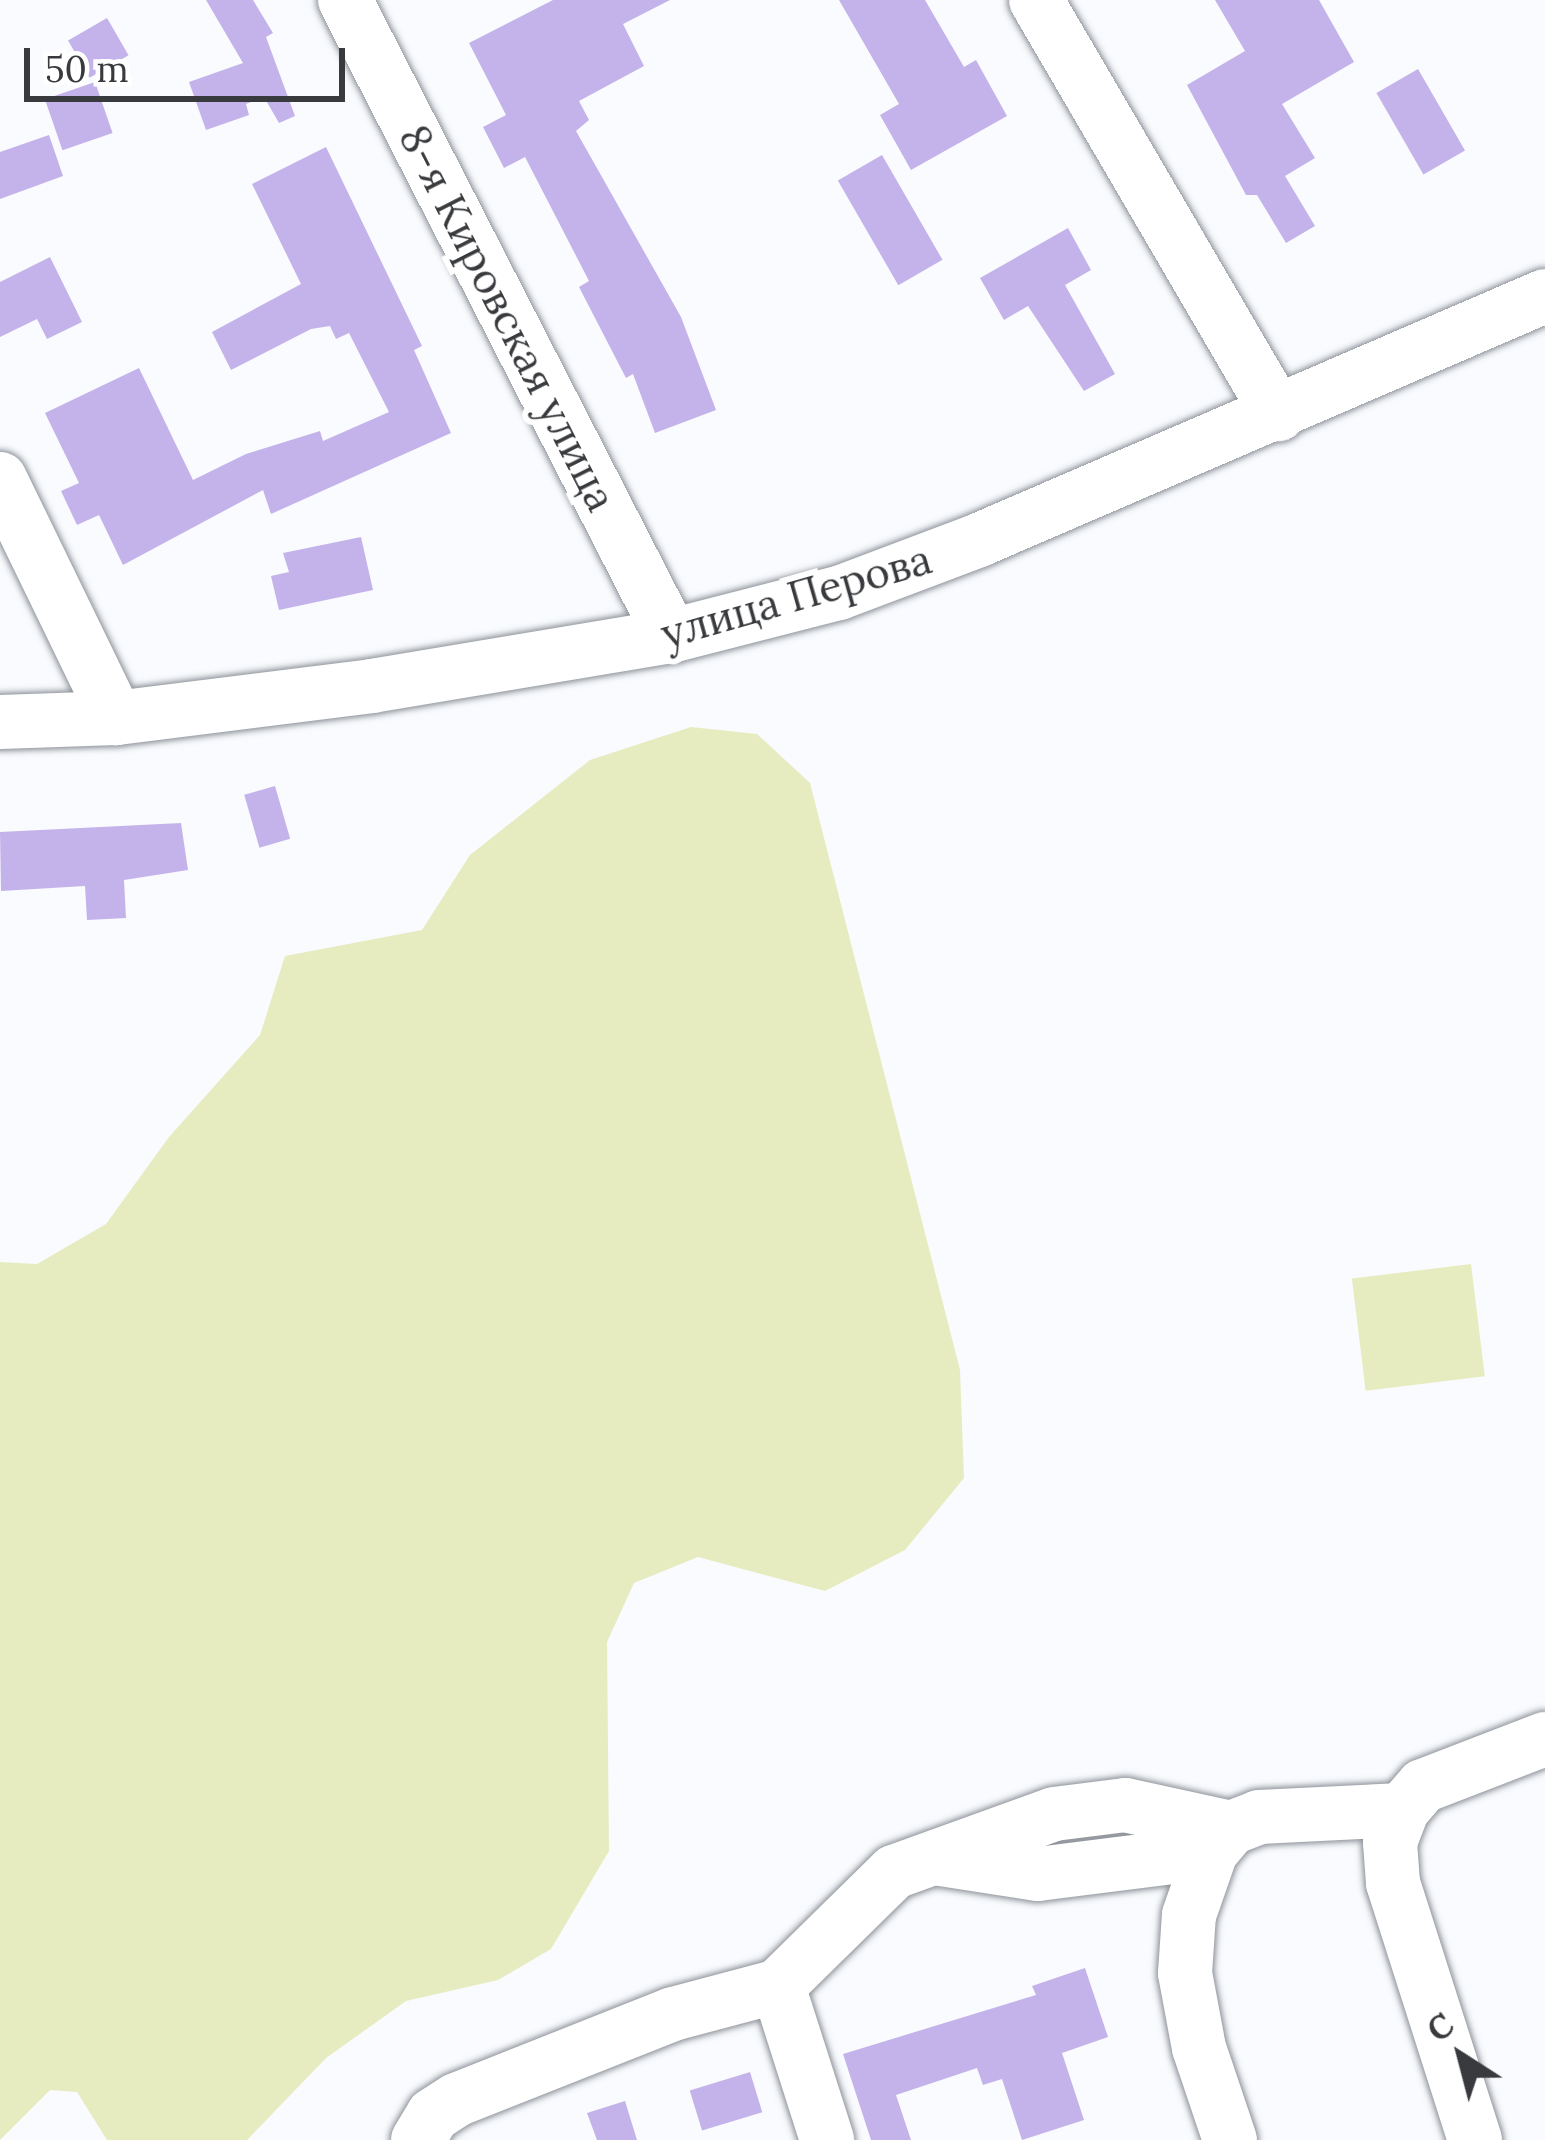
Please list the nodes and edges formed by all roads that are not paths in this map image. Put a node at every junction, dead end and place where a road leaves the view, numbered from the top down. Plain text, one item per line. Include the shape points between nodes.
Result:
1 (345, 0) edge
2 (1036, 0) edge
3 (1545, 296) edge
4 (1278, 414) junction
5 (0, 479) edge
6 (671, 636) junction
7 (116, 718) junction
8 (0, 722) edge
9 (1545, 1738) edge
10 (1402, 1810) junction
11 (1221, 1840) junction
12 (778, 1986) junction
13 (418, 2139) edge
14 (827, 2140) edge
15 (1230, 2140) edge
16 (1475, 2140) edge

1 - 6 street, 8-я Кировская улица
2 - 4 street
3 - 4 street, улица Перова
4 - 6 street, улица Перова via 839,592
5 - 7 street
6 - 7 street, улица Перова
7 - 8 street, улица Перова
9 - 10 street via 1424,1786
10 - 11 street via 1259,1817
10 - 16 street via 1390,1842 1393,1883
11 - 12 street via 1125,1805 1054,1814 894,1873
11 - 15 street via 1190,1916 1185,1973
12 - 13 street via 674,2014 456,2100
12 - 14 street

